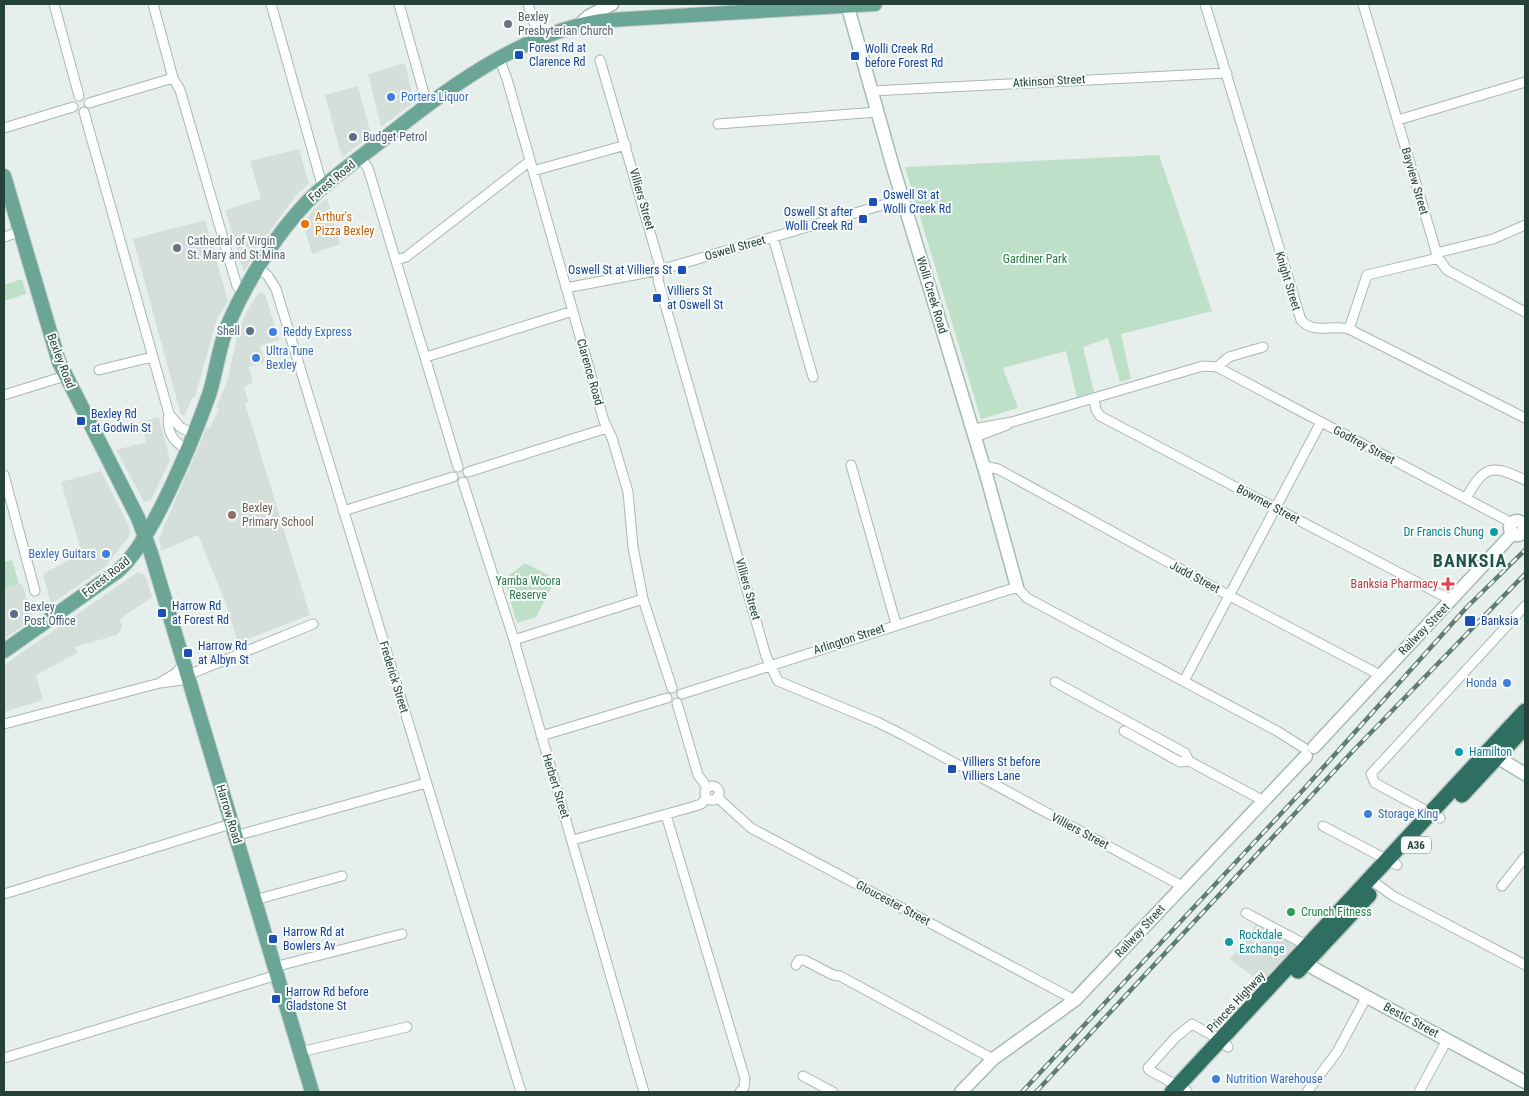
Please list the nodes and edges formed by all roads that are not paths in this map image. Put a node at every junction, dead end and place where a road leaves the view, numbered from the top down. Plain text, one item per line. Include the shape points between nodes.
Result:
1 (54, 4) edge
2 (153, 4) edge
3 (271, 4) edge
4 (399, 4) edge
5 (528, 4) edge
6 (612, 4) edge
7 (847, 4) edge
8 (875, 4) edge
9 (1205, 4) edge
10 (1363, 4) edge
11 (580, 24) junction
12 (539, 38) junction
13 (499, 58) junction
14 (600, 60) dead end
15 (1227, 73) junction
16 (173, 78) junction
17 (1525, 82) edge
18 (872, 91) junction
19 (79, 96) junction
20 (90, 103) junction
21 (431, 105) junction
22 (73, 107) junction
23 (84, 112) junction
24 (878, 112) junction
25 (1398, 120) junction
26 (718, 124) dead end
27 (4, 128) edge
28 (626, 145) junction
29 (360, 157) junction
30 (530, 161) junction
31 (533, 171) junction
32 (4, 176) edge
33 (323, 188) junction
34 (903, 200) junction
35 (1525, 225) edge
36 (20, 232) junction
37 (4, 237) edge
38 (772, 237) junction
39 (1437, 256) junction
40 (396, 260) junction
41 (259, 268) junction
42 (660, 270) junction
43 (566, 288) junction
44 (244, 294) junction
45 (573, 311) junction
46 (1525, 312) edge
47 (1349, 329) junction
48 (1263, 347) dead end
49 (152, 357) junction
50 (426, 357) junction
51 (1217, 367) junction
52 (99, 370) dead end
53 (65, 376) junction
54 (813, 377) dead end
55 (4, 395) edge
56 (1094, 399) junction
57 (169, 414) junction
58 (1525, 418) edge
59 (1320, 422) junction
60 (607, 428) junction
61 (974, 433) junction
62 (193, 434) junction
63 (187, 449) junction
64 (851, 465) dead end
65 (458, 467) junction
66 (985, 470) junction
67 (468, 472) junction
68 (4, 475) edge
69 (453, 477) junction
70 (1525, 480) edge
71 (463, 482) junction
72 (1466, 498) junction
73 (1274, 507) junction
74 (343, 511) junction
75 (1518, 525) edge
76 (144, 536) junction
77 (1017, 587) junction
78 (35, 591) dead end
79 (1228, 595) junction
80 (644, 598) junction
81 (1451, 600) junction
82 (1525, 606) edge
83 (312, 624) dead end
84 (896, 624) junction
85 (514, 640) junction
86 (4, 651) edge
87 (769, 664) junction
88 (187, 672) junction
89 (1380, 675) junction
90 (1184, 681) junction
91 (1055, 682) dead end
92 (160, 683) junction
93 (672, 688) junction
94 (682, 694) junction
95 (667, 698) junction
96 (677, 703) junction
97 (1525, 711) edge
98 (4, 724) edge
99 (1525, 727) edge
100 (1124, 731) dead end
101 (541, 736) junction
102 (1308, 750) junction
103 (1497, 757) junction
104 (1189, 762) junction
105 (1525, 774) edge
106 (426, 783) junction
107 (707, 787) junction
108 (707, 798) junction
109 (717, 798) junction
110 (1262, 800) junction
111 (666, 815) junction
112 (1436, 816) junction
113 (1323, 826) dead end
114 (233, 830) junction
115 (573, 840) junction
116 (1525, 857) edge
117 (1392, 862) junction
118 (342, 876) dead end
119 (1374, 882) junction
120 (1182, 886) junction
121 (1502, 886) dead end
122 (4, 894) edge
123 (255, 900) junction
124 (1246, 913) dead end
125 (402, 934) dead end
126 (1304, 955) junction
127 (796, 965) dead end
128 (1525, 965) edge
129 (276, 971) junction
130 (1367, 996) junction
131 (1075, 1000) junction
132 (407, 1027) dead end
133 (1447, 1040) junction
134 (1224, 1044) junction
135 (300, 1052) junction
136 (4, 1058) edge
137 (993, 1058) junction
138 (803, 1076) dead end
139 (1525, 1082) edge
140 (742, 1090) edge
141 (1181, 1090) edge
142 (312, 1092) edge
143 (521, 1092) edge
144 (644, 1092) edge
145 (833, 1092) edge
146 (961, 1092) edge
147 (1307, 1092) edge
148 (1419, 1092) edge

1 - 19 street
2 - 16 street
3 - 33 street
4 - 21 street via 425,97
5 - 12 street
6 - 11 street
7 - 8 main road, Forest Road
7 - 11 main road, Forest Road
7 - 18 street, Wolli Creek Road
9 - 15 street, Knight Street
10 - 25 street, Bayview Street
11 - 12 main road, Forest Road
12 - 13 main road, Forest Road
13 - 21 main road, Forest Road
13 - 30 street, Clarence Road
14 - 28 street, Villiers Street
15 - 18 street, Atkinson Street
15 - 47 street, Knight Street via 1301,320 1317,329
16 - 20 street
16 - 44 street via 180,90 237,286
17 - 25 street
18 - 24 street, Wolli Creek Road
19 - 20 street
19 - 22 street via 73,101
20 - 23 street
21 - 29 main road, Forest Road
22 - 23 street
22 - 27 street
23 - 49 street
24 - 26 street
24 - 34 street, Wolli Creek Road
25 - 39 street, Bayview Street
28 - 31 street
28 - 42 street, Villiers Street
29 - 33 main road, Forest Road
29 - 40 street via 368,168
30 - 31 street, Clarence Road
30 - 40 street via 406,257
31 - 43 street, Clarence Road
32 - 36 main road, Bexley Road
33 - 41 main road, Forest Road via 302,208
34 - 38 street, Oswell Street
34 - 61 street, Wolli Creek Road
35 - 39 street via 1493,239
36 - 37 street
36 - 53 main road, Bexley Road
38 - 42 street, Oswell Street
38 - 54 street
39 - 46 street via 1447,270
39 - 47 street via 1367,275
40 - 50 street
41 - 44 main road, Forest Road
41 - 74 street, Frederick Street via 276,289
42 - 43 street, Oswell Street
42 - 87 street, Villiers Street via 658,280
43 - 45 street, Clarence Road
44 - 62 main road, Forest Road via 228,325 209,394
45 - 50 street
45 - 60 street, Clarence Road
47 - 58 street, Knight Street
48 - 51 street via 1229,357
49 - 52 street
49 - 57 street
50 - 65 street
51 - 56 street via 1203,366
51 - 59 street, Godfrey Street
53 - 55 street
53 - 76 main road, Bexley Road via 138,518
56 - 61 street
56 - 73 street, Bowmer Street via 1100,416
57 - 62 street via 180,427
57 - 63 street via 173,438
59 - 72 street, Godfrey Street
59 - 73 street
60 - 67 street
60 - 80 street, Clarence Road via 628,492 633,547
61 - 66 street, Wolli Creek Road
62 - 63 main road, Forest Road
63 - 76 main road, Forest Road
64 - 84 street
65 - 67 street via 464,467
65 - 69 street via 453,471
66 - 77 street, Wolli Creek Road
66 - 79 street, Judd Street via 998,469
67 - 71 street via 468,478
68 - 78 street
69 - 71 street via 457,482
69 - 74 street
70 - 72 street via 1501,469 1488,470 1478,477
71 - 85 street, Herbert Street
72 - 75 street, Godfrey Street
73 - 79 street
73 - 81 street, Bowmer Street
74 - 106 street, Frederick Street
75 - 81 street, Railway Street
76 - 86 main road, Forest Road via 134,556 118,571
76 - 88 main road, Harrow Road
77 - 84 street, Arlington Street
77 - 90 street via 1027,598
79 - 89 street, Judd Street
79 - 90 street
80 - 85 street
80 - 93 street, Clarence Road
81 - 89 street, Railway Street
82 - 112 street via 1372,771 1375,783
83 - 88 street
84 - 87 street, Arlington Street
85 - 101 street, Herbert Street
87 - 94 street, Arlington Street
87 - 120 street, Villiers Street via 783,685 903,735
88 - 92 street
88 - 92 street via 176,672
88 - 114 main road, Harrow Road
89 - 102 street, Railway Street
90 - 102 street
91 - 104 street via 1185,753
92 - 98 street
93 - 94 street
93 - 95 street via 667,692
94 - 96 street
95 - 96 street via 671,703
95 - 101 street
96 - 107 street via 698,775
97 - 112 highway, Princes Highway / A36
99 - 103 highway, Princes Highway / A36
100 - 104 street via 1180,762
101 - 115 street, Herbert Street
102 - 110 street, Railway Street
103 - 105 street
103 - 112 highway, Princes Highway / A36
104 - 110 street
106 - 114 street
106 - 143 street, Frederick Street
107 - 108 street
107 - 109 street via 717,788
108 - 109 street
108 - 111 street via 701,804
109 - 131 street, Gloucester Street via 751,828
110 - 120 street, Railway Street
111 - 115 street
111 - 140 street via 746,1082
112 - 117 highway, Princes Highway / A36
113 - 117 street
114 - 122 street
114 - 123 main road, Harrow Road
115 - 144 street, Herbert Street
116 - 121 street
117 - 119 highway, Princes Highway / A36
118 - 123 street
119 - 126 highway, Princes Highway / A36
119 - 128 street via 1393,896
120 - 131 street, Railway Street
123 - 129 main road, Harrow Road
124 - 126 street
125 - 129 street
126 - 130 street, Bestic Street
126 - 134 highway, Princes Highway / A36
127 - 137 street via 799,960 804,960 840,976
129 - 135 main road, Harrow Road
129 - 136 street
130 - 133 street, Bestic Street
130 - 147 street via 1337,1052
131 - 137 street, Railway Street
132 - 135 street
133 - 139 street, Bestic Street
133 - 148 street
134 - 141 highway, Princes Highway / A36
134 - 141 street via 1190,1025 1175,1038 1148,1068
135 - 142 main road, Harrow Road
137 - 146 street, Railway Street
138 - 145 street

